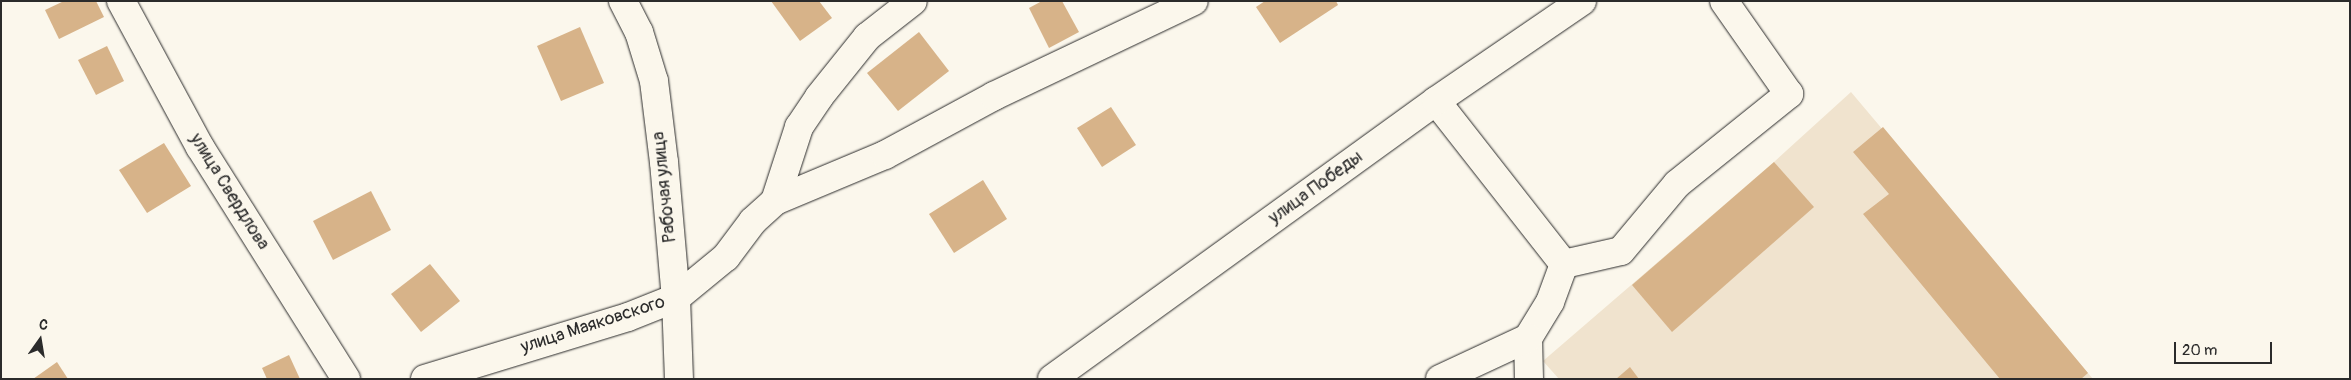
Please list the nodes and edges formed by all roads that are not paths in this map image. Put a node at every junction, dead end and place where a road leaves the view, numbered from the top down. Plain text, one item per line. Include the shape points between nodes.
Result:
1 (121, 1) edge
2 (623, 1) edge
3 (913, 1) edge
4 (1194, 1) edge
5 (1582, 1) edge
6 (1724, 1) edge
7 (1436, 101) junction
8 (775, 201) junction
9 (1564, 264) junction
10 (676, 298) junction
11 (1528, 338) junction
12 (346, 379) edge
13 (425, 379) edge
14 (679, 379) edge
15 (1052, 379) edge
16 (1440, 379) edge
17 (1529, 379) edge

1 - 12 street, улица Свердлова via 200,147
2 - 10 street, Рабочая улица via 639,32 654,80
3 - 8 street, улица Маяковского via 867,37 819,97 799,127
4 - 8 street via 994,96 885,155
5 - 7 street, улица Победы
6 - 9 street via 1789,94 1677,184 1621,250
7 - 9 street
7 - 15 street, улица Победы
8 - 10 street, улица Маяковского via 753,221 726,257
9 - 11 street via 1550,302
10 - 13 street, улица Маяковского via 628,317
10 - 14 street, Рабочая улица
11 - 16 street
11 - 17 street

